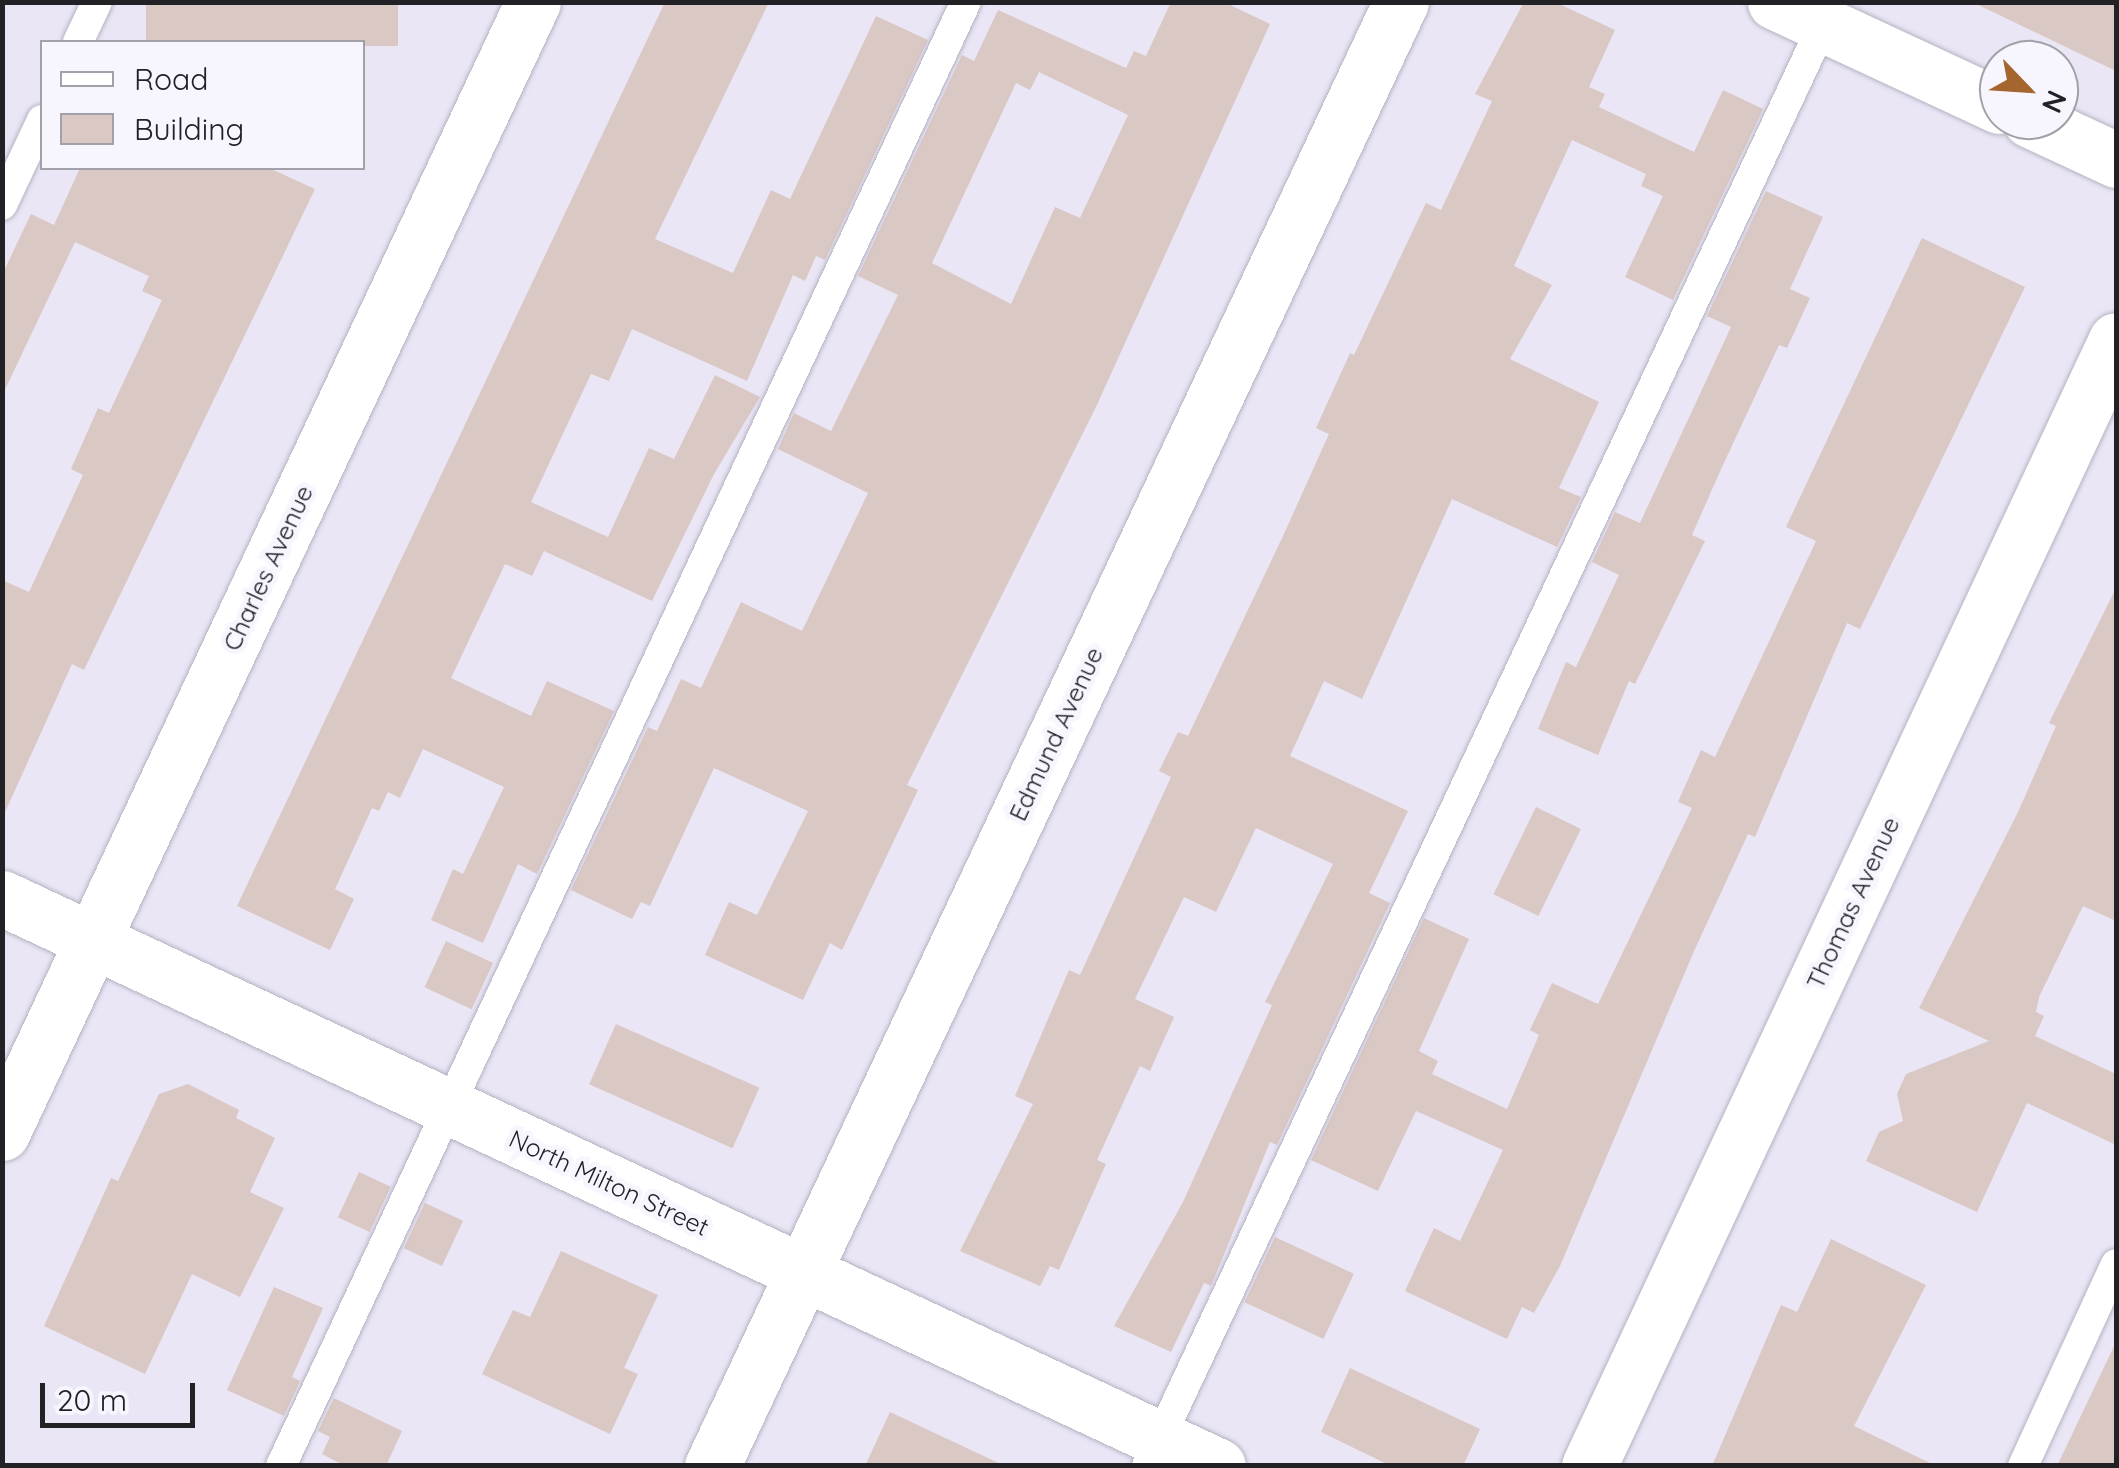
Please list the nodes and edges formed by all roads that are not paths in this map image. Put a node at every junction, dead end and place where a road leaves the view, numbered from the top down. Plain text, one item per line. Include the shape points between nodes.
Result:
1 (97, 2) edge
2 (533, 2) edge
3 (966, 2) edge
4 (1401, 2) edge
5 (1810, 10) edge
6 (79, 40) edge
7 (1979, 96) edge
8 (40, 124) edge
9 (2073, 140) edge
10 (2116, 160) edge
11 (2, 206) edge
12 (2116, 340) edge
13 (2, 898) edge
14 (94, 940) junction
15 (449, 1110) junction
16 (2, 1133) edge
17 (2116, 1264) edge
18 (803, 1271) junction
19 (1154, 1452) edge
20 (281, 1466) edge
21 (712, 1466) edge
22 (1218, 1466) edge
23 (1589, 1466) edge
24 (2023, 1466) edge

1 - 6 lane
2 - 14 street, Charles Avenue
3 - 15 lane
4 - 18 street, Edmund Avenue
5 - 7 street
5 - 19 lane
8 - 11 lane
9 - 10 street
12 - 23 street, Thomas Avenue
13 - 14 street, North Milton Street
14 - 15 street, North Milton Street
14 - 16 street, Charles Avenue
15 - 18 street, North Milton Street
15 - 20 lane
17 - 24 lane
18 - 19 street, North Milton Street
18 - 21 street, Edmund Avenue
19 - 22 street, North Milton Street

